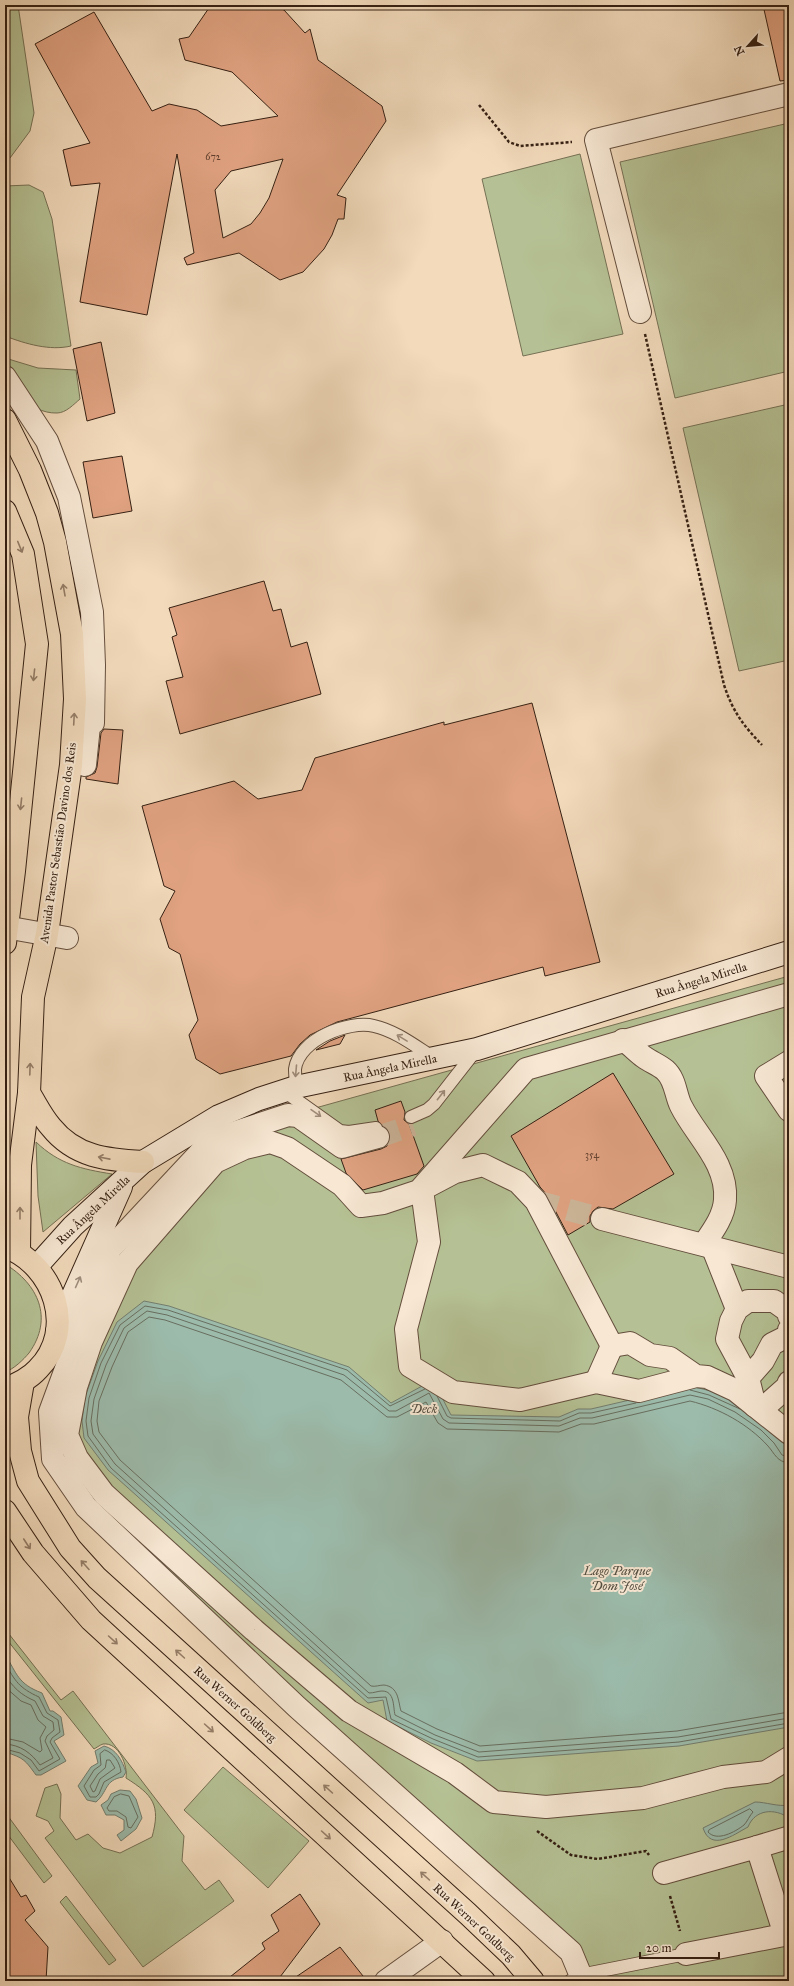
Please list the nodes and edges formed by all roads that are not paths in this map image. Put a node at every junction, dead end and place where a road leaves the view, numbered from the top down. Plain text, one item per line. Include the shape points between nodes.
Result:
1 (789, 94) edge
2 (640, 312) road end
3 (5, 377) edge
4 (5, 420) edge
5 (5, 511) edge
6 (85, 765) dead end
7 (6, 932) edge
8 (57, 936) junction
9 (789, 952) edge
10 (789, 994) edge
11 (623, 1040) junction
12 (477, 1049) junction
13 (435, 1059) junction
14 (789, 1062) edge
15 (290, 1089) junction
16 (29, 1093) junction
17 (789, 1110) edge
18 (410, 1117) tunnel mouth
19 (377, 1132) joint
20 (143, 1162) junction
21 (125, 1179) junction
22 (419, 1191) junction
23 (602, 1219) tunnel mouth
24 (708, 1245) junction
25 (12, 1249) edge
26 (37, 1266) junction
27 (789, 1266) edge
28 (737, 1309) junction
29 (789, 1330) edge
30 (57, 1331) junction
31 (612, 1346) junction
32 (696, 1376) junction
33 (748, 1378) junction
34 (596, 1382) junction
35 (789, 1382) edge
36 (14, 1386) edge
37 (758, 1408) junction
38 (789, 1433) edge
39 (5, 1511) edge
40 (789, 1758) edge
41 (787, 1838) dead end
42 (758, 1847) junction
43 (664, 1873) road end
44 (787, 1934) edge
45 (442, 1941) junction
46 (686, 1954) joint
47 (577, 1979) edge
48 (386, 1981) edge
49 (484, 1981) edge
50 (533, 1981) edge

1 - 2 street via 596,140
3 - 6 street via 47,441 66,484 77,530 92,612 94,665 93,722 89,726
8 -> 4 main road, Avenida Pastor Sebastião Davino dos Reis via 75,699 72,634 47,513 18,443
5 -> 7 main road via 23,554 37,644
7 - 8 street
16 -> 8 main road, Avenida Pastor Sebastião Davino dos Reis via 33,997
9 - 12 street, Rua Ângela Mirella
10 - 11 street
11 - 22 street via 526,1069
11 - 24 street via 666,1071 676,1088 680,1104 696,1133 706,1142 717,1164 724,1184 725,1200 722,1214
12 - 13 street, Rua Ângela Mirella
18 -> 12 lane via 434,1104
13 - 15 street, Rua Ângela Mirella
13 -> 15 lane via 399,1036 376,1026 365,1024 342,1028 316,1039 305,1048 295,1068
14 - 17 street via 766,1076
15 -> 19 lane via 340,1131
15 - 20 street, Rua Ângela Mirella via 220,1116
20 -> 16 main road via 87,1155 68,1144 50,1127
25 -> 16 main road, Avenida Pastor Sebastião Davino dos Reis
19 - 47 street via 342,1147 298,1116 288,1115 212,1140 110,1249 50,1412 53,1459 86,1507 297,1707 571,1952
20 - 21 street, Rua Ângela Mirella
21 - 26 street, Rua Ângela Mirella via 72,1226
30 -> 21 street
22 - 31 street via 455,1172 483,1165 518,1182 536,1201
22 - 34 street via 423,1197 428,1242 406,1329 410,1366 453,1392 520,1400
22 - 40 street via 383,1203 361,1206 342,1185 287,1148 270,1142 245,1148 215,1162 127,1263 91,1342 76,1387 67,1434 77,1458 104,1494 254,1630 349,1710 454,1774 494,1802 546,1807 643,1798 723,1777 766,1772
23 - 24 street
24 - 27 street
24 - 28 street
25 - 26 main road
26 - 30 main road via 50,1285 57,1308
28 - 29 street via 748,1301 774,1301 788,1311
28 - 33 street via 727,1339
29 - 33 street via 772,1344 763,1361
30 - 36 main road via 51,1351 39,1368
31 - 32 street via 630,1343 650,1355 670,1358
31 - 34 street
32 - 34 street via 640,1391
32 - 37 street via 707,1377 735,1390
33 - 37 street
35 - 37 street via 787,1387
50 -> 36 main road, Rua Werner Goldberg via 468,1914 103,1584 70,1548 28,1481 20,1451
37 - 38 street
39 -> 45 main road via 33,1553 91,1620
41 - 42 street
42 - 43 street
42 - 44 street
44 - 46 street
45 - 48 street
45 - 49 main road
46 - 47 lane

